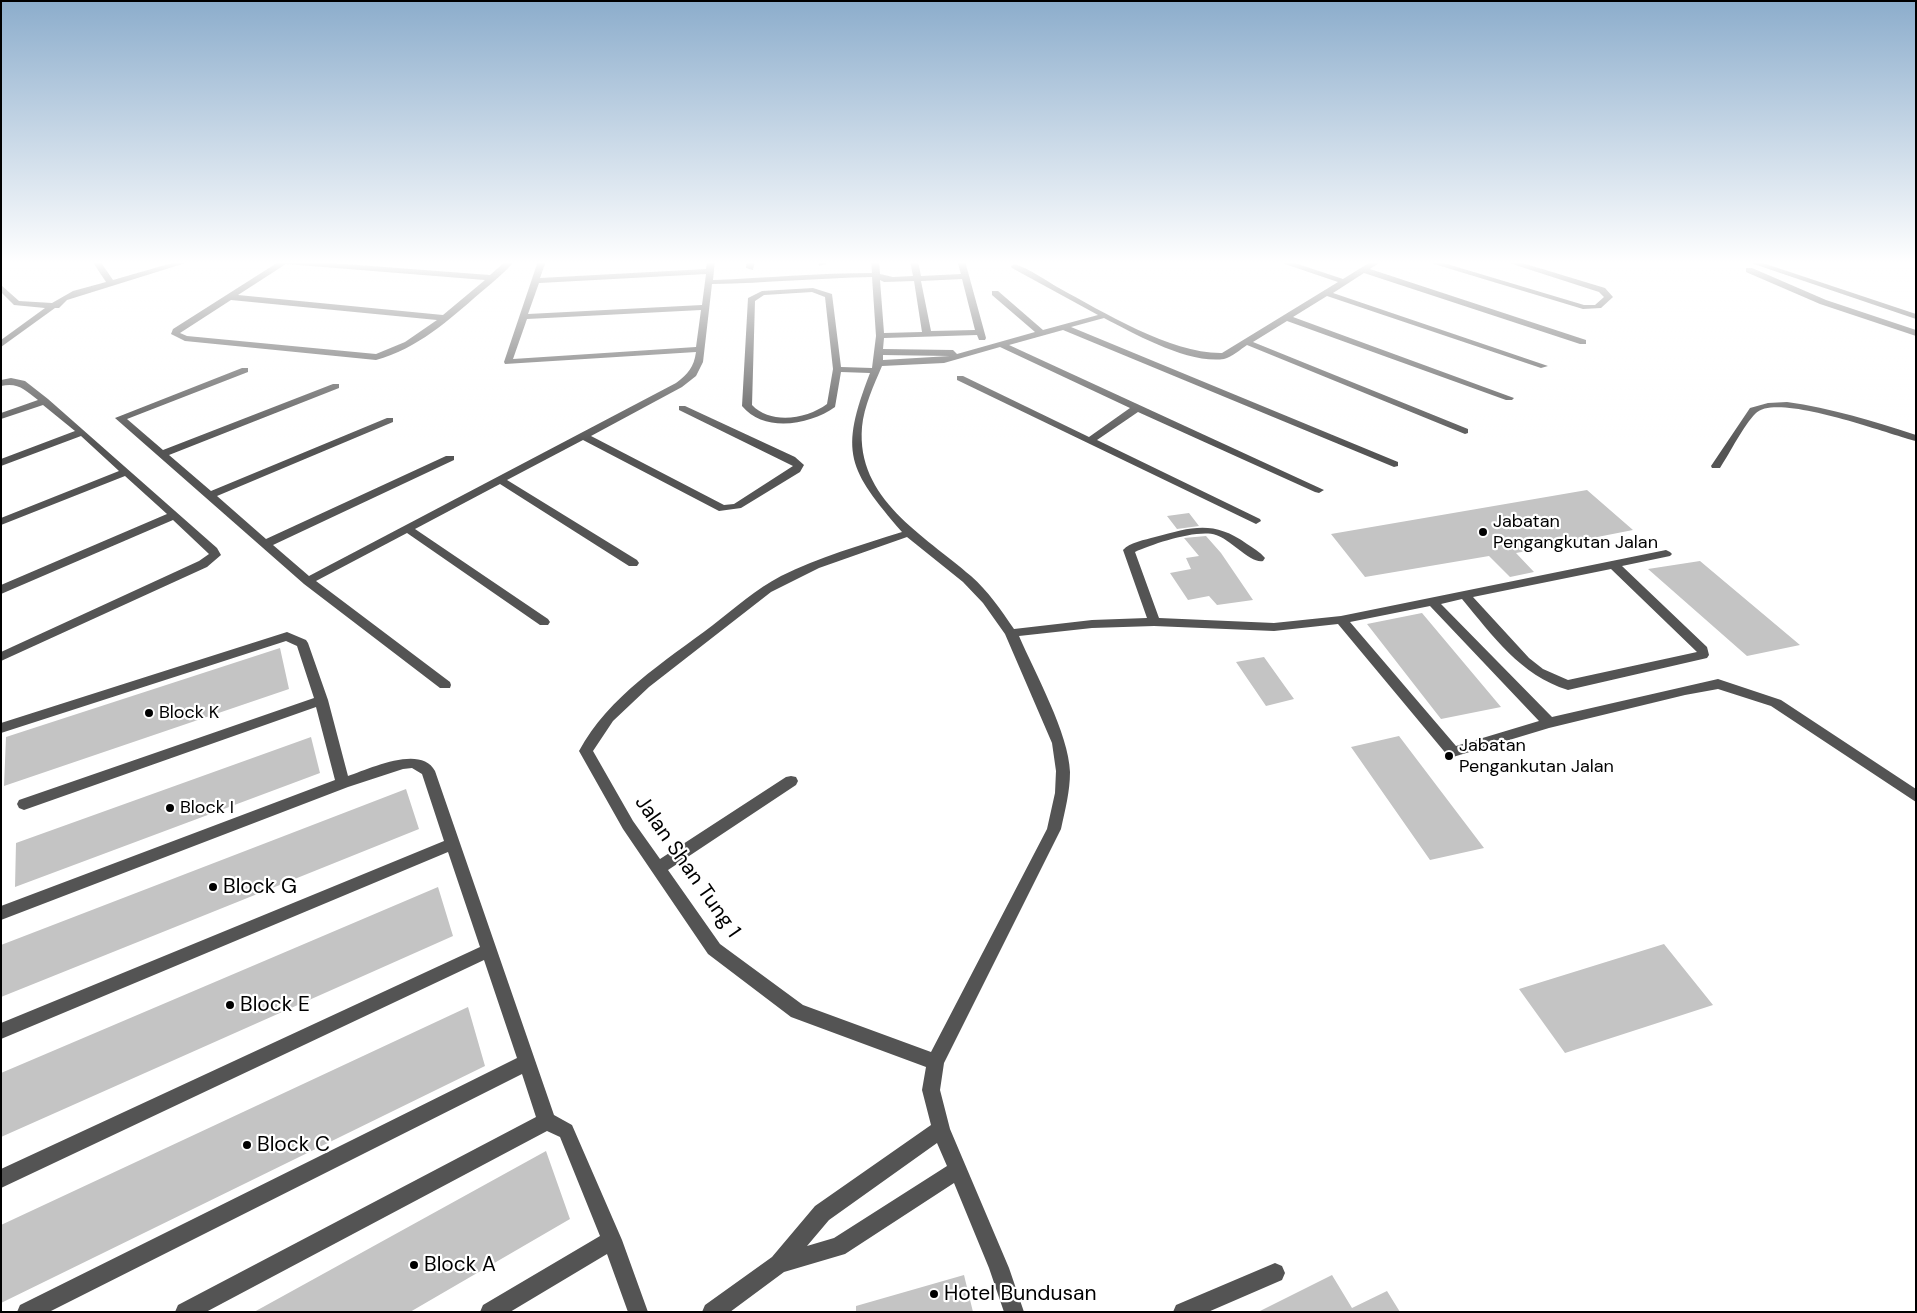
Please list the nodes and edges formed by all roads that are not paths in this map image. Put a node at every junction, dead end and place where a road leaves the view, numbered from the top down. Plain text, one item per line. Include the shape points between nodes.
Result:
1 (32, 322) edge
2 (190, 322) edge
3 (438, 322) edge
4 (520, 322) edge
5 (703, 322) edge
6 (750, 322) edge
7 (832, 322) edge
8 (879, 322) edge
9 (925, 322) edge
10 (978, 322) edge
11 (1029, 322) edge
12 (1081, 322) edge
13 (1118, 322) edge
14 (1281, 322) edge
15 (1300, 322) edge
16 (1413, 322) edge
17 (1523, 322) edge
18 (1882, 322) edge
19 (1064, 327) junction
20 (980, 332) junction
21 (927, 334) junction
22 (1042, 334) junction
23 (1916, 334) edge
24 (880, 336) junction
25 (1247, 342) junction
26 (1583, 342) dead end
27 (1, 344) edge
28 (1003, 345) junction
29 (984, 348) junction
30 (700, 349) junction
31 (877, 362) junction
32 (1544, 366) dead end
33 (837, 369) junction
34 (245, 370) dead end
35 (960, 378) dead end
36 (1, 383) edge
37 (336, 386) dead end
38 (1509, 398) dead end
39 (45, 401) junction
40 (682, 408) dead end
41 (1137, 408) junction
42 (1, 416) edge
43 (390, 420) dead end
44 (1465, 431) dead end
45 (82, 432) junction
46 (582, 435) junction
47 (1916, 438) edge
48 (1089, 441) junction
49 (162, 454) junction
50 (450, 458) dead end
51 (1, 463) edge
52 (1394, 464) dead end
53 (1716, 466) dead end
54 (126, 472) junction
55 (499, 479) junction
56 (1319, 490) dead end
57 (210, 496) junction
58 (175, 515) junction
59 (1256, 521) dead end
60 (1, 522) edge
61 (406, 528) junction
62 (909, 533) junction
63 (265, 544) junction
64 (1666, 554) dead end
65 (1259, 558) dead end
66 (633, 563) dead end
67 (1613, 564) junction
68 (308, 580) junction
69 (1, 590) edge
70 (1464, 594) junction
71 (1433, 602) junction
72 (1341, 620) junction
73 (544, 622) dead end
74 (1154, 622) junction
75 (1011, 633) junction
76 (1, 657) edge
77 (445, 685) dead end
78 (321, 700) junction
79 (1549, 723) junction
80 (1, 728) edge
81 (791, 781) dead end
82 (343, 783) junction
83 (1916, 796) edge
84 (24, 804) dead end
85 (453, 844) junction
86 (659, 868) junction
87 (1, 913) edge
88 (489, 950) junction
89 (2, 1031) edge
90 (527, 1062) junction
91 (935, 1062) junction
92 (547, 1121) junction
93 (941, 1129) junction
94 (958, 1170) junction
95 (1, 1179) edge
96 (612, 1240) junction
97 (779, 1264) junction
98 (1275, 1273) dead end
99 (27, 1312) edge
100 (185, 1312) edge
101 (490, 1312) edge
102 (638, 1312) edge
103 (712, 1312) edge
104 (1014, 1312) edge
105 (1183, 1312) edge

1 - 27 street
2 - 3 street via 175,334 185,338 376,357 393,353
4 - 30 street via 508,362
5 - 30 street
6 - 33 street via 747,396 750,411 784,420 803,420 822,413 832,405
7 - 33 street
8 - 24 street
9 - 21 street
10 - 20 street
11 - 22 street
12 - 19 street
13 - 25 street via 1202,357 1224,356
14 - 25 street
15 - 38 street
16 - 32 street
17 - 26 street
18 - 23 street
19 - 22 street
19 - 52 street
20 - 21 street
20 - 29 street
21 - 24 street
22 - 28 street
24 - 31 street
25 - 44 street
28 - 29 street
28 - 41 street
29 - 31 street via 944,360
30 - 46 street via 699,362 693,374 679,385
31 - 33 street
31 - 62 street via 857,426 857,452 862,472 877,496
34 - 49 street via 120,418
35 - 48 street
36 - 39 street via 22,383
37 - 49 street
39 - 42 street
39 - 45 street
40 - 46 street via 799,465 796,470 737,506 723,508
41 - 48 street
41 - 56 street
43 - 57 street
45 - 51 street
45 - 54 street
46 - 55 street
47 - 53 street via 1814,410 1762,405 1753,410
48 - 59 street
49 - 57 street
50 - 63 street
54 - 58 street
54 - 60 street
55 - 61 street
55 - 66 street
57 - 63 street
58 - 69 street
58 - 76 street via 215,555
61 - 68 street
61 - 73 street
62 - 75 street via 967,580 987,600
62 - 86 street, Jalan Shan Tung 1 via 820,562 762,593 613,712 591,739 586,751 628,825
63 - 68 street
64 - 67 street
65 - 74 street via 1214,530 1140,544 1129,550
67 - 70 street
67 - 70 street via 1703,650 1704,655 1568,685 1556,683 1533,670
68 - 77 street
70 - 71 street
71 - 72 street
71 - 79 street
72 - 74 street via 1274,627
72 - 79 street via 1453,752
74 - 75 street via 1092,624
75 - 91 street via 1059,743 1062,793 1054,829
78 - 80 street via 302,643 287,636
78 - 82 street
78 - 84 street
79 - 83 street via 1718,684 1776,703
81 - 86 street
82 - 85 street via 403,764 421,765 428,771
82 - 87 street
85 - 88 street
85 - 89 street
86 - 91 street, Jalan Shan Tung 1 via 714,949 797,1011
88 - 90 street
88 - 95 street
90 - 92 street
90 - 99 street
91 - 93 street via 931,1090
92 - 96 street via 566,1132
92 - 100 street
93 - 94 street
93 - 97 street via 822,1213
94 - 97 street via 838,1247
94 - 104 street
96 - 101 street
96 - 102 street
97 - 103 street
98 - 105 street

